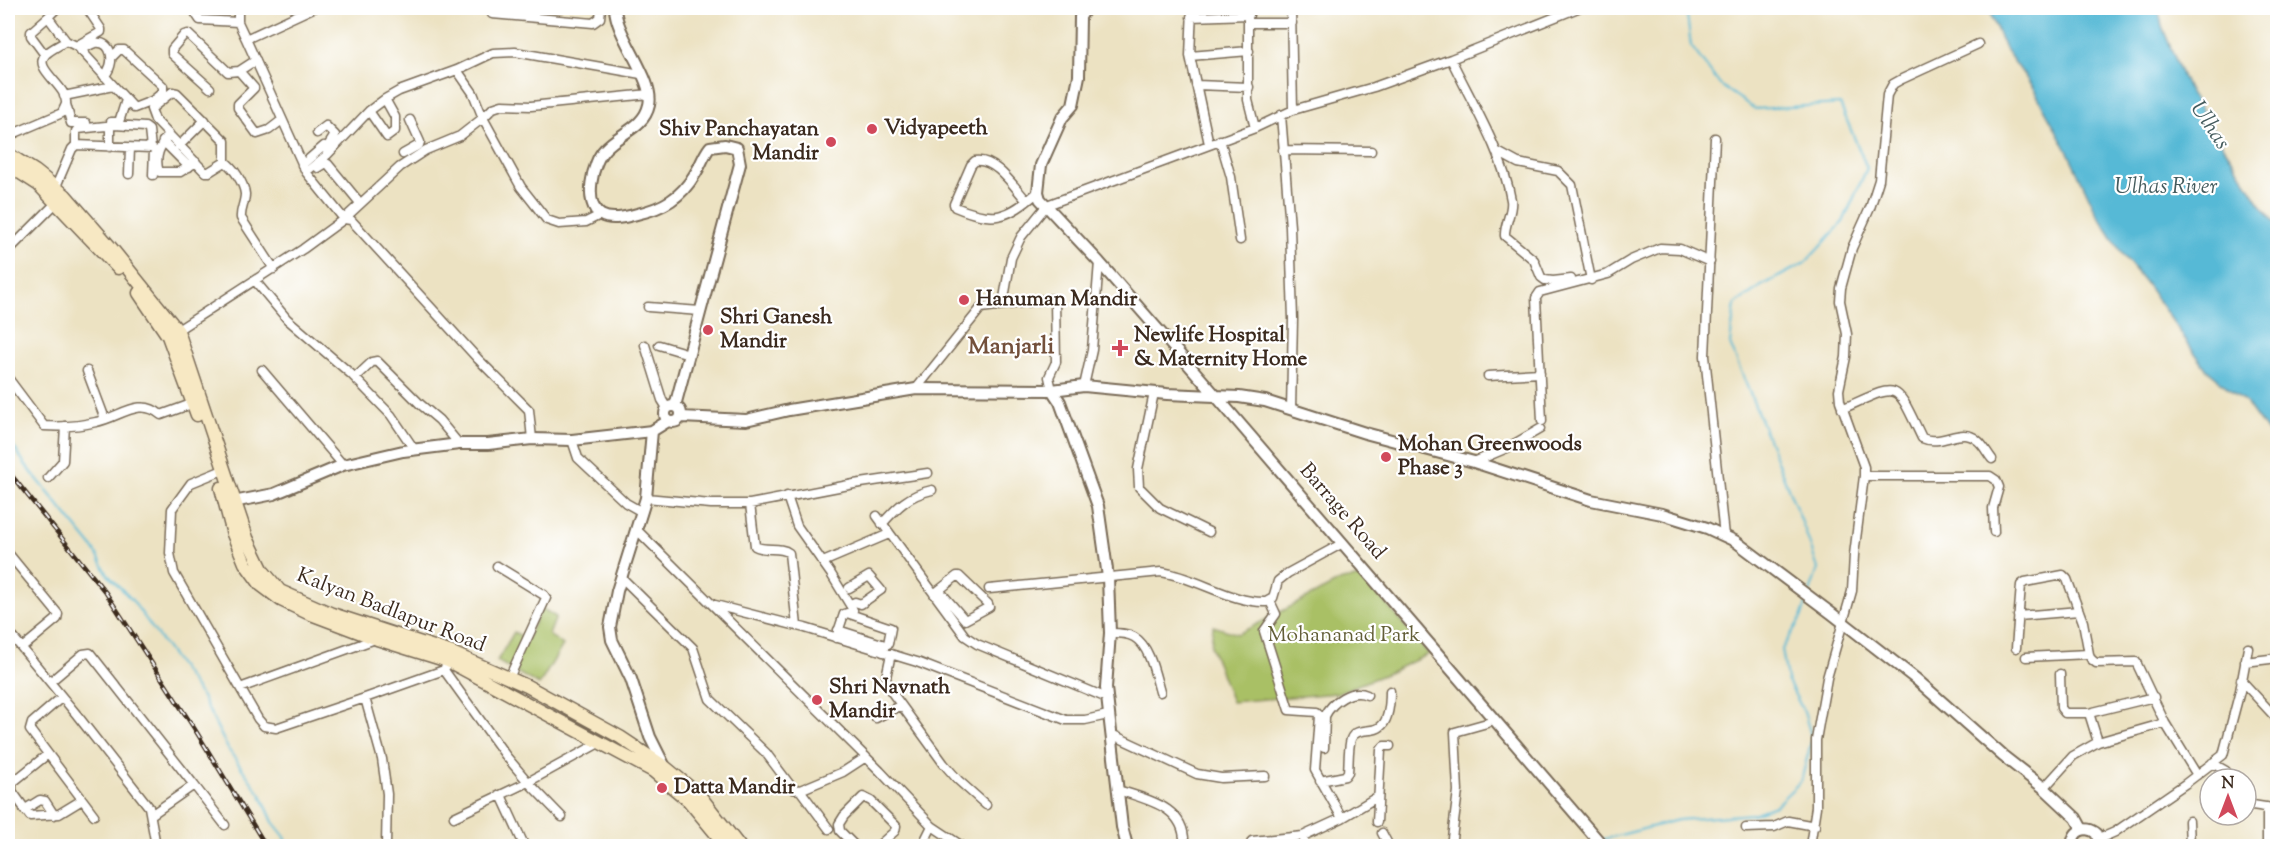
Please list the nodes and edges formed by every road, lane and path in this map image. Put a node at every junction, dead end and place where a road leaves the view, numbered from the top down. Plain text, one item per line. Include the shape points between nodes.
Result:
1 (57, 8) edge
2 (87, 8) edge
3 (192, 8) edge
4 (238, 8) edge
5 (313, 8) edge
6 (601, 8) edge
7 (615, 8) edge
8 (1086, 8) edge
9 (1291, 8) edge
10 (1578, 8) edge
11 (1192, 12) edge
12 (492, 14) dead end
13 (1249, 15) edge
14 (48, 17) junction
15 (238, 22) junction
16 (1292, 23) junction
17 (246, 39) junction
18 (66, 41) junction
19 (1978, 44) dead end
20 (79, 48) junction
21 (1249, 51) junction
22 (45, 54) junction
23 (1190, 56) junction
24 (111, 57) junction
25 (1451, 59) junction
26 (256, 60) junction
27 (457, 70) junction
28 (239, 71) junction
29 (641, 74) junction
30 (104, 76) junction
31 (266, 82) junction
32 (1196, 85) junction
33 (113, 86) junction
34 (1249, 87) junction
35 (210, 88) dead end
36 (254, 88) junction
37 (649, 94) junction
38 (385, 99) junction
39 (65, 100) junction
40 (126, 100) junction
41 (1293, 110) junction
42 (369, 111) junction
43 (1281, 115) junction
44 (483, 118) junction
45 (205, 120) junction
46 (282, 120) junction
47 (410, 120) dead end
48 (110, 127) junction
49 (1255, 128) junction
50 (317, 133) dead end
51 (8, 135) edge
52 (166, 138) junction
53 (1715, 138) dead end
54 (1220, 140) junction
55 (1209, 144) junction
56 (76, 145) junction
57 (179, 146) junction
58 (110, 147) junction
59 (152, 148) junction
60 (1283, 150) junction
61 (1495, 150) junction
62 (326, 151) junction
63 (1371, 151) dead end
64 (8, 154) edge
65 (404, 155) junction
66 (225, 162) junction
67 (192, 165) junction
68 (8, 166) edge
69 (306, 171) junction
70 (153, 175) dead end
71 (1038, 192) junction
72 (57, 195) junction
73 (1028, 201) junction
74 (360, 203) junction
75 (1047, 205) junction
76 (600, 215) junction
77 (344, 219) junction
78 (1240, 240) dead end
79 (8, 251) edge
80 (1099, 262) junction
81 (1710, 262) junction
82 (274, 269) junction
83 (1587, 280) junction
84 (256, 282) junction
85 (1004, 304) junction
86 (648, 307) dead end
87 (700, 311) junction
88 (173, 334) junction
89 (645, 345) dead end
90 (659, 345) dead end
91 (689, 354) junction
92 (262, 370) dead end
93 (87, 371) dead end
94 (1540, 373) junction
95 (1488, 376) dead end
96 (8, 378) edge
97 (355, 378) junction
98 (1084, 386) junction
99 (916, 389) junction
100 (1052, 390) junction
101 (1154, 393) junction
102 (1216, 396) junction
103 (197, 402) junction
104 (671, 407) junction
105 (1291, 409) junction
106 (1842, 409) junction
107 (681, 417) junction
108 (105, 419) junction
109 (668, 421) junction
110 (65, 426) junction
111 (652, 431) junction
112 (532, 439) junction
113 (572, 440) junction
114 (459, 444) junction
115 (414, 449) junction
116 (1992, 459) dead end
117 (1474, 462) junction
118 (344, 465) junction
119 (220, 471) junction
120 (928, 473) dead end
121 (1864, 476) junction
122 (48, 478) dead end
123 (932, 490) dead end
124 (787, 496) junction
125 (646, 498) junction
126 (229, 503) junction
127 (750, 504) junction
128 (642, 512) junction
129 (637, 530) junction
130 (1209, 532) dead end
131 (1994, 532) dead end
132 (889, 534) junction
133 (1724, 536) junction
134 (1343, 543) junction
135 (8, 553) edge
136 (823, 561) junction
137 (497, 566) dead end
138 (1108, 577) junction
139 (622, 578) junction
140 (849, 588) dead end
141 (989, 589) dead end
142 (937, 592) junction
143 (1270, 601) junction
144 (715, 605) junction
145 (2079, 611) junction
146 (2018, 615) junction
147 (1844, 624) junction
148 (797, 626) junction
149 (1110, 633) junction
150 (8, 634) edge
151 (837, 634) junction
152 (380, 635) junction
153 (22, 648) junction
154 (2016, 648) dead end
155 (2248, 648) dead end
156 (886, 650) junction
157 (2090, 654) junction
158 (2026, 657) dead end
159 (2277, 658) edge
160 (448, 661) junction
161 (2245, 662) junction
162 (2060, 674) dead end
163 (509, 678) junction
164 (2241, 680) junction
165 (50, 682) junction
166 (240, 688) junction
167 (1390, 691) dead end
168 (1160, 692) dead end
169 (1367, 695) dead end
170 (62, 697) junction
171 (2154, 697) junction
172 (365, 698) junction
173 (1107, 698) junction
174 (901, 705) junction
175 (2089, 713) junction
176 (1108, 715) junction
177 (1320, 715) junction
178 (876, 718) dead end
179 (2277, 720) edge
180 (1487, 723) dead end
181 (2165, 723) junction
182 (1111, 734) junction
183 (2098, 742) junction
184 (599, 743) junction
185 (1390, 746) dead end
186 (1324, 748) dead end
187 (48, 754) junction
188 (866, 757) junction
189 (2212, 763) junction
190 (665, 767) junction
191 (2219, 767) edge
192 (2197, 775) junction
193 (1265, 776) dead end
194 (1320, 781) junction
195 (528, 782) junction
196 (668, 782) junction
197 (194, 785) junction
198 (2044, 788) junction
199 (800, 790) junction
200 (1118, 790) junction
201 (501, 795) junction
202 (1377, 797) junction
203 (82, 800) junction
204 (986, 805) dead end
205 (2258, 806) edge
206 (2267, 807) junction
207 (2277, 808) edge
208 (24, 810) junction
209 (54, 815) junction
210 (94, 815) dead end
211 (151, 815) junction
212 (454, 817) dead end
213 (562, 817) dead end
214 (1342, 818) junction
215 (2189, 821) dead end
216 (1377, 822) dead end
217 (225, 825) dead end
218 (932, 826) junction
219 (1815, 826) junction
220 (1746, 828) dead end
221 (2082, 829) junction
222 (829, 830) dead end
223 (1382, 833) dead end
224 (1303, 836) junction
225 (1292, 842) edge
226 (2099, 843) edge
227 (524, 845) edge
228 (156, 846) edge
229 (386, 846) edge
230 (726, 846) edge
231 (739, 846) edge
232 (855, 846) edge
233 (878, 846) edge
234 (922, 846) edge
235 (962, 846) edge
236 (1127, 846) edge
237 (1184, 846) edge
238 (1250, 846) edge
239 (1306, 846) edge
240 (1389, 846) edge
241 (1451, 846) edge
242 (1603, 846) edge
243 (1810, 846) edge
244 (2073, 846) edge
245 (2113, 846) edge
246 (2190, 846) edge
247 (2267, 846) edge

1 - 14 street
2 - 20 street via 101,32
3 - 15 street via 200,20
4 - 15 street
5 - 17 street
6 - 12 street via 600,18 593,23
7 - 29 street via 615,20
8 - 71 street via 1080,17 1079,76 1073,105 1062,118 1041,165
9 - 16 street
10 - 25 street
11 - 13 street
11 - 23 street
13 - 16 street
13 - 21 street
14 - 18 street
14 - 22 street via 31,32
15 - 17 street
16 - 41 street
17 - 26 street
18 - 20 street
18 - 22 street
19 - 106 street via 1893,84 1887,94 1879,180 1851,248 1841,288 1847,334 1839,390
20 - 24 street via 98,43 104,45
20 - 30 street
21 - 23 street
21 - 34 street
22 - 39 street via 42,67 57,83
23 - 32 street
24 - 30 street via 111,70
24 - 40 street via 124,50 164,86 163,92 141,106 134,108
25 - 41 street
25 - 61 street
26 - 28 street
26 - 31 street
27 - 29 street via 493,53 507,51
27 - 38 street
27 - 44 street via 473,93
28 - 35 street via 228,72 184,34 172,54
28 - 36 street
29 - 37 street
30 - 33 street
31 - 36 street
31 - 46 street
32 - 34 street
32 - 55 street
33 - 39 street
33 - 40 street
34 - 49 street
36 - 46 street via 238,108 257,134
37 - 44 street via 531,106 502,105
37 - 76 street via 644,117 598,158 589,190 593,207
38 - 42 street
38 - 42 street via 395,117 395,131 389,137
39 - 40 street via 71,123 98,124 119,122
39 - 51 street via 58,116
41 - 43 street
42 - 62 street
43 - 49 street
43 - 60 street
44 - 65 street via 460,136
44 - 76 street via 521,187 547,220 559,224 586,222
45 - 52 street via 172,92 151,109
45 - 57 street
45 - 66 street via 225,141
46 - 69 street
47 - 65 street via 420,142
48 - 56 street via 78,129
48 - 58 street
48 - 59 street via 145,127
49 - 54 street
50 - 62 street via 326,126 334,135
51 - 64 street
52 - 57 street
52 - 67 street
52 - 67 street via 158,153 159,172 180,172
53 - 81 street
54 - 55 street
54 - 78 street via 1231,177
55 - 75 street
56 - 58 street
56 - 72 street
57 - 67 street
58 - 59 street via 126,162
59 - 70 street
60 - 63 street
60 - 105 street via 1293,318
61 - 83 street via 1518,163 1558,171 1572,185
61 - 83 street via 1510,197 1507,239 1534,260 1545,280
62 - 69 street
64 - 68 street
64 - 72 main road
65 - 74 street
66 - 67 street via 209,172
66 - 82 street via 232,166 245,194 241,218
68 - 72 main road
69 - 74 street via 328,164
69 - 77 street
71 - 73 street
71 - 75 street, Barrage Road
72 - 79 street
72 - 88 main road
73 - 73 street via 994,165 982,160 971,165 954,204 970,213 997,216 1017,211
74 - 77 street
75 - 80 street, Barrage Road
75 - 85 street via 1021,237 1011,258
76 - 87 street via 626,217 666,204 683,193 710,147 737,148 741,164
77 - 82 street
77 - 112 street via 351,220 529,410
80 - 98 street via 1092,350
80 - 102 street, Barrage Road
81 - 83 street via 1680,249 1660,248
81 - 133 street via 1705,356
82 - 84 street
83 - 94 street via 1544,290 1536,298
84 - 88 street
84 - 97 street via 287,319
85 - 99 street via 981,308
85 - 100 street via 1055,300 1056,362 1049,382
86 - 87 street
87 - 91 street
88 - 103 main road
89 - 104 street via 662,400
90 - 91 street
91 - 104 street
92 - 118 street
93 - 108 street
94 - 95 street
94 - 117 street via 1541,425 1507,448
96 - 110 street via 44,426
97 - 114 street via 376,361 440,420
97 - 115 street via 391,415
98 - 100 street
98 - 101 street
99 - 100 street
99 - 107 street via 746,420
100 - 138 street via 1060,402 1098,506
101 - 102 street
101 - 130 street via 1138,469 1139,487 1160,508
102 - 105 street via 1264,401
102 - 134 street, Barrage Road
103 - 108 street via 161,415 143,407
103 - 119 main road
104 - 107 street via 680,410
104 - 109 street via 665,415
105 - 117 street
106 - 116 street via 1888,390 1897,391 1922,438 1935,442 1971,436
106 - 121 street
107 - 109 street via 676,422
108 - 110 street
109 - 111 street
110 - 122 street via 63,461
111 - 113 street
111 - 125 street
112 - 113 street
112 - 114 street
113 - 128 street via 578,458 626,503
114 - 115 street
115 - 118 street
117 - 133 street via 1591,500 1662,514
118 - 126 street via 274,494
119 - 126 main road
119 - 166 street via 191,483 172,509 171,563
120 - 124 street
121 - 131 street via 1990,476 1999,487 1993,508
121 - 147 street via 1852,591
123 - 132 street via 910,496 879,520
124 - 127 street
124 - 136 street via 797,526
125 - 127 street
125 - 128 street
126 - 152 main road via 233,534 245,563 261,585 308,613
127 - 148 street via 754,546 789,553
128 - 129 street
129 - 139 street
129 - 144 street
132 - 136 street
132 - 142 street
133 - 147 street
134 - 143 street via 1288,573 1278,581
134 - 242 street, Barrage Road
135 - 153 street via 58,614
136 - 140 street via 851,607 881,590 869,576
137 - 163 street via 546,598
138 - 141 street
138 - 143 street via 1173,573 1229,594
138 - 149 street
139 - 190 street via 612,610 612,640
139 - 199 street via 693,648 710,699 766,753 793,789
142 - 142 street via 959,576 988,607 965,620
142 - 173 street via 965,636 977,644
143 - 177 street via 1276,614 1264,631 1289,710
144 - 148 street
144 - 188 street
145 - 146 street
145 - 146 street via 2067,579 2058,575 2021,585
145 - 157 street
146 - 154 street
147 - 198 street via 1916,679
147 - 219 street via 1827,678 1816,740
148 - 151 street
149 - 168 street via 1137,638 1151,663
149 - 173 street
150 - 153 street
151 - 156 street
151 - 156 street via 847,613 891,628
152 - 160 main road
152 - 166 street
153 - 165 street
155 - 161 street
156 - 174 street via 886,682
156 - 176 street via 1066,720
157 - 158 street
157 - 171 street via 2096,663 2136,662
159 - 161 street
160 - 163 main road, Kalyan Badlapur Road
160 - 172 street
160 - 184 main road
160 - 195 street via 506,756
161 - 164 street
162 - 175 street via 2061,708 2065,713
163 - 190 main road, Kalyan Badlapur Road via 620,737
164 - 179 street
164 - 189 street via 2223,755
165 - 170 street
165 - 197 street via 83,654 90,653
166 - 172 street via 258,719 268,728
167 - 194 street via 1384,723 1379,728 1355,733 1352,738 1345,776
169 - 177 street via 1351,694
170 - 187 street via 30,727
170 - 211 street via 149,807
171 - 175 street
171 - 181 street
172 - 229 street via 387,794
173 - 176 street
174 - 178 street
174 - 204 street via 944,765
175 - 183 street
176 - 182 street
177 - 186 street
177 - 194 street via 1315,770
180 - 241 street via 1455,732 1458,791
181 - 183 street
181 - 192 street
182 - 193 street via 1197,774 1221,778
182 - 200 street
183 - 198 street via 2073,756
184 - 195 street
184 - 196 main road
185 - 202 street via 1381,750
187 - 203 street
187 - 208 street via 12,783 12,791
188 - 199 street via 843,772
188 - 218 street
189 - 191 street
189 - 192 street
190 - 196 street
190 - 231 main road, Kalyan Badlapur Road via 699,795
192 - 226 street
194 - 214 street
195 - 201 street
195 - 213 street
196 - 230 main road
197 - 211 street
197 - 217 street
198 - 221 street via 2076,818
199 - 222 street
200 - 236 street
200 - 237 street via 1173,814 1182,824
201 - 212 street
201 - 227 street
202 - 214 street
202 - 216 street
203 - 209 street
203 - 210 street
205 - 206 street
206 - 207 street
206 - 247 street
208 - 209 street via 30,816
208 - 209 street via 40,800
211 - 228 street
214 - 224 street
215 - 246 street
218 - 234 street
218 - 235 street
219 - 220 street via 1788,821 1774,827
219 - 243 street
221 - 226 street via 2094,831
221 - 244 street via 2073,837
223 - 240 street
224 - 225 street
224 - 239 street
225 - 238 street via 1252,841
226 - 245 street
232 - 233 street via 840,831 839,824 863,797 896,826

